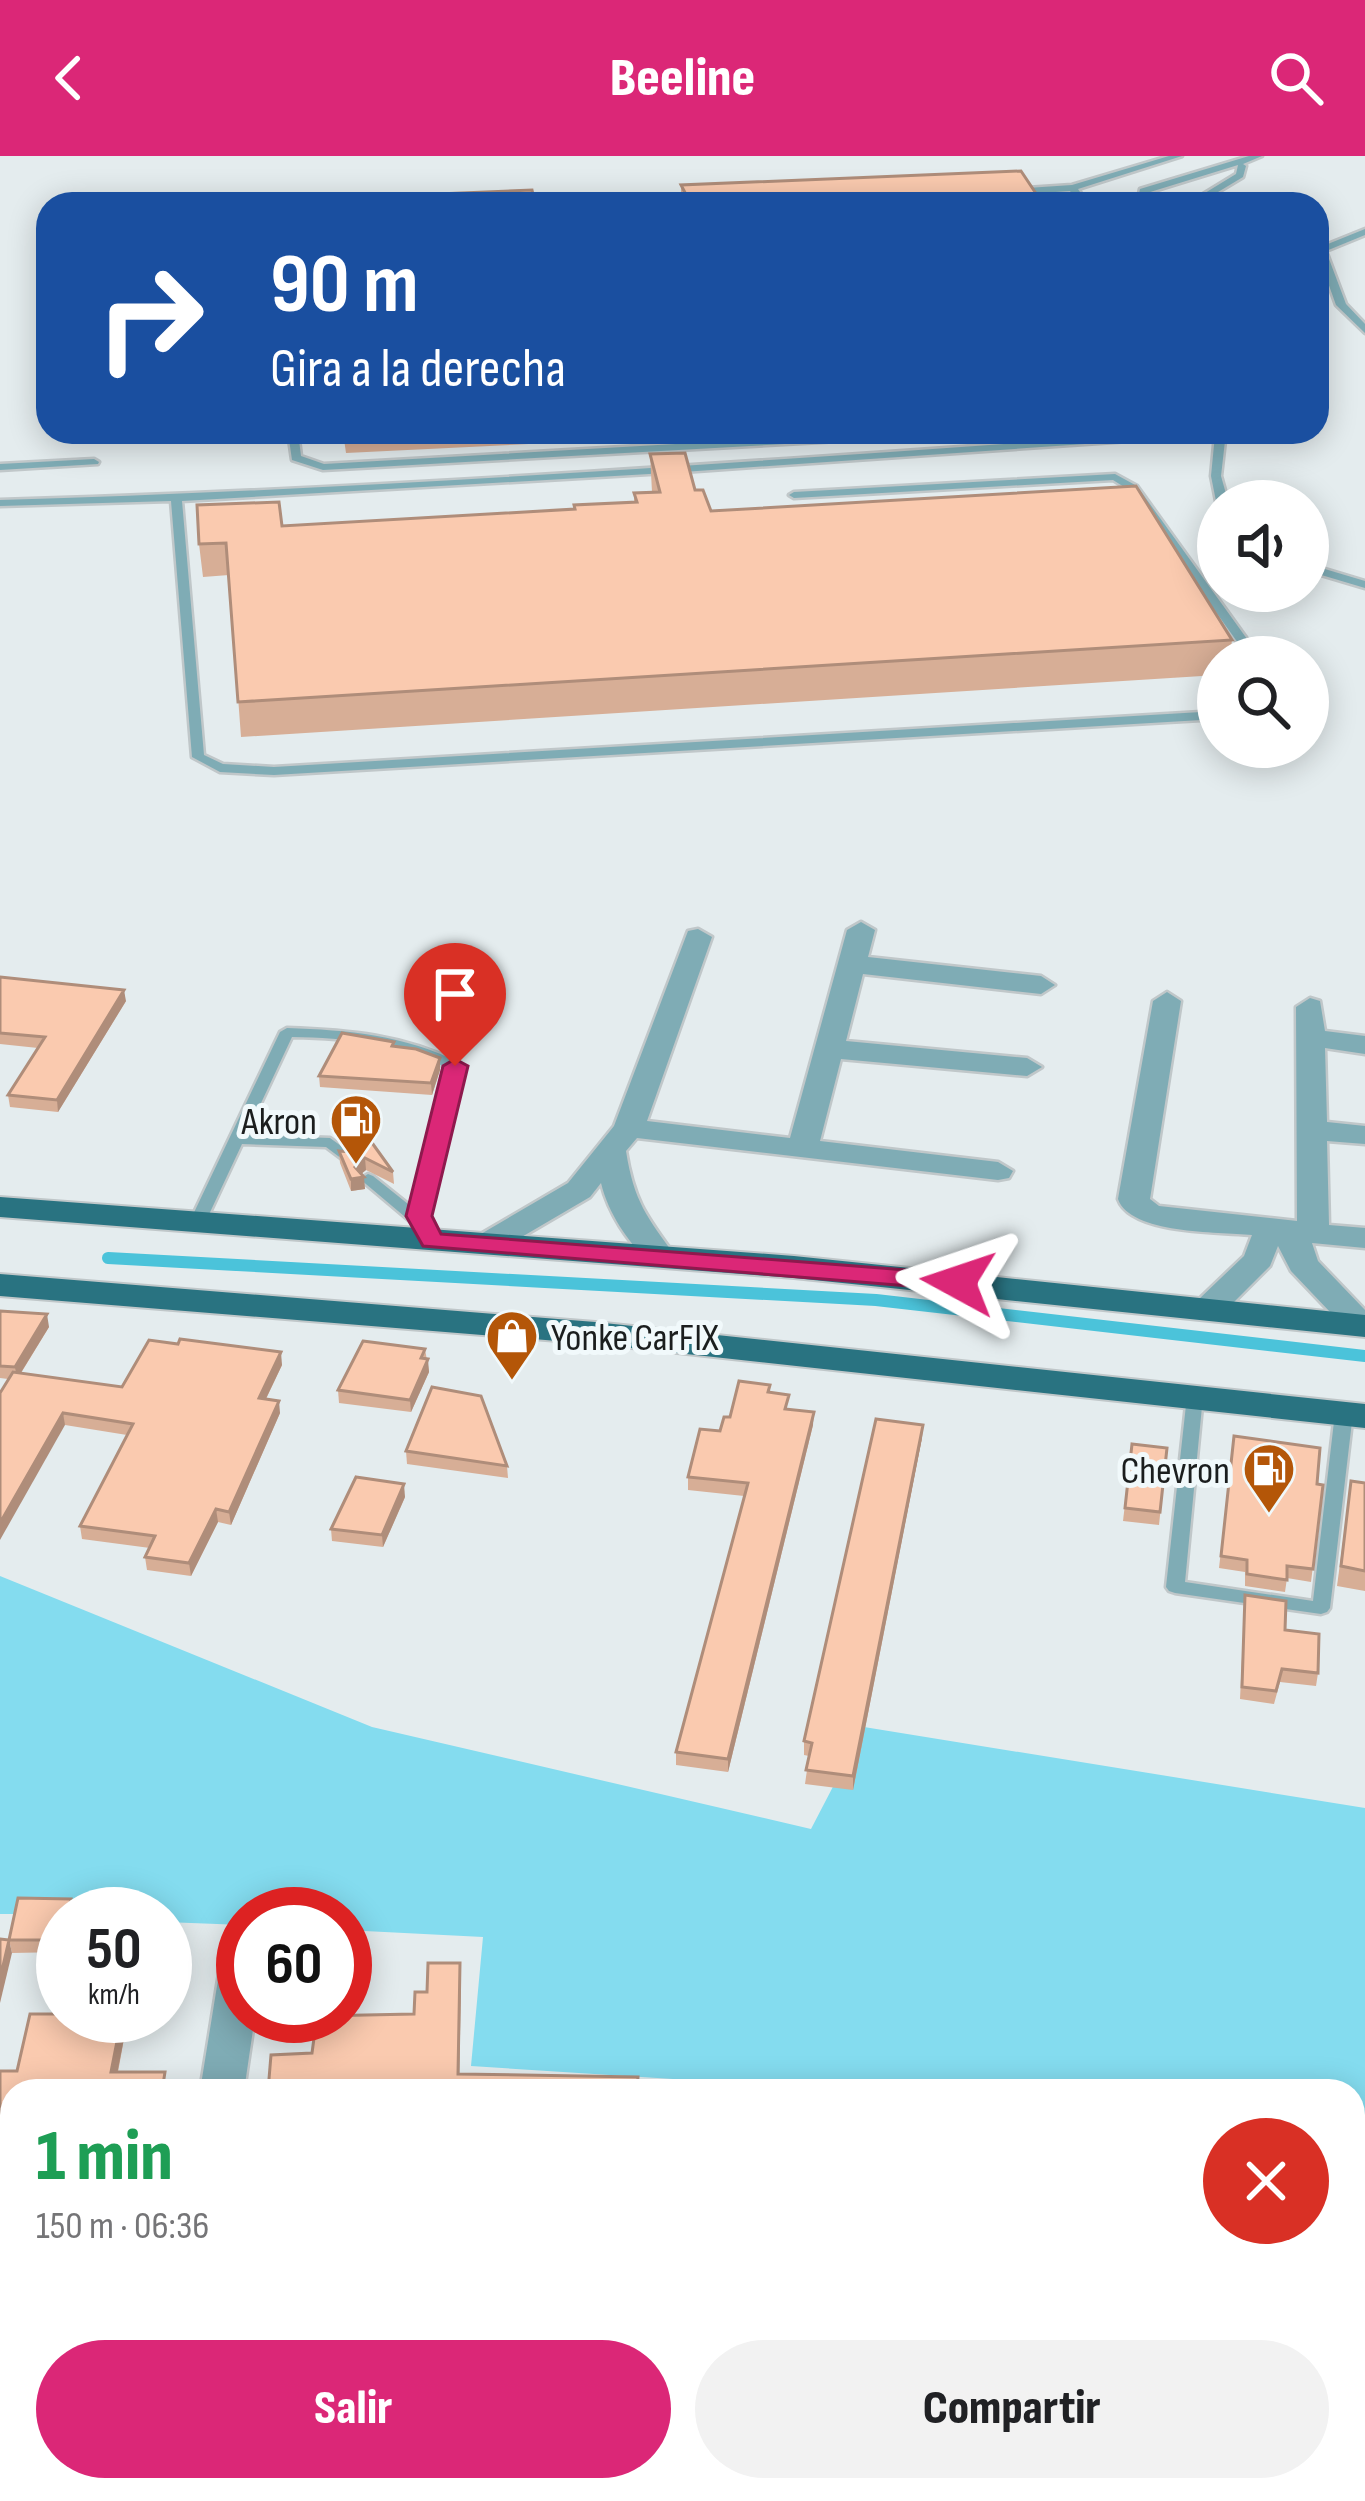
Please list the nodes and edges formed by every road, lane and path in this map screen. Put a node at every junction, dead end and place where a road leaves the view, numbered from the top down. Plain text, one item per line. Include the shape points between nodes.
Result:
1 (1178, 156) edge
2 (1258, 156) edge
3 (1243, 164) junction
4 (1073, 188) junction
5 (1026, 191) joint
6 (993, 192) edge
7 (1076, 192) edge
8 (1143, 192) edge
9 (1212, 192) edge
10 (1365, 232) edge
11 (1329, 247) edge
12 (1329, 272) edge
13 (1365, 330) edge
14 (294, 444) edge
15 (610, 444) edge
16 (674, 444) edge
17 (1056, 444) edge
18 (1219, 444) edge
19 (94, 462) dead end
20 (0, 467) edge
21 (683, 469) junction
22 (1217, 480) edge
23 (794, 495) dead end
24 (176, 498) junction
25 (0, 503) edge
26 (202, 530) edge
27 (179, 531) junction
28 (1329, 574) edge
29 (1365, 585) edge
30 (1240, 636) edge
31 (1197, 716) edge
32 (862, 930) dead end
33 (698, 937) dead end
34 (853, 964) junction
35 (1041, 985) dead end
36 (1166, 1000) dead end
37 (1365, 1045) edge
38 (832, 1049) junction
39 (1027, 1066) dead end
40 (1312, 1130) junction
41 (1365, 1135) edge
42 (239, 1139) junction
43 (620, 1139) junction
44 (803, 1148) junction
45 (347, 1156) edge
46 (998, 1171) dead end
47 (368, 1179) edge
48 (0, 1208) edge
49 (197, 1223) junction
50 (426, 1228) junction
51 (1277, 1229) junction
52 (1313, 1234) junction
53 (1365, 1238) edge
54 (485, 1245) junction
55 (660, 1257) junction
56 (0, 1285) edge
57 (1209, 1308) junction
58 (1363, 1326) edge
59 (1195, 1396) junction
60 (1354, 1414) edge
61 (229, 2043) edge
62 (224, 2079) edge

1 - 4 lane
2 - 3 lane
3 - 8 lane
3 - 9 lane via 1240,175
4 - 5 lane
4 - 7 lane
5 - 6 lane
10 - 11 lane
12 - 13 lane via 1341,305
14 - 15 lane via 296,458 323,467
16 - 21 lane
17 - 21 lane
18 - 22 lane
19 - 20 lane
21 - 24 lane
23 - 30 lane via 1115,477 1133,488
24 - 25 lane
24 - 27 lane
26 - 27 lane
27 - 31 lane via 198,757 220,769
28 - 29 lane
32 - 34 street
33 - 43 street
34 - 35 street
34 - 38 street
36 - 51 street via 1137,1208
37 - 40 street via 1311,1022
38 - 39 street
38 - 44 street
40 - 41 street
40 - 52 street
42 - 45 lane via 330,1143
42 - 49 lane
42 - 50 lane via 287,1032 418,1045 455,1066
43 - 44 street
43 - 54 street via 579,1190
43 - 55 street via 617,1196 626,1221
44 - 46 street
47 - 50 lane
48 - 49 main road
49 - 50 main road
50 - 54 main road
51 - 52 street
51 - 57 street
51 - 58 street
52 - 53 street
54 - 55 main road
55 - 57 main road
56 - 59 main road via 595,1333
57 - 58 main road
59 - 60 main road
59 - 60 lane via 1175,1587 1321,1608
61 - 62 street

